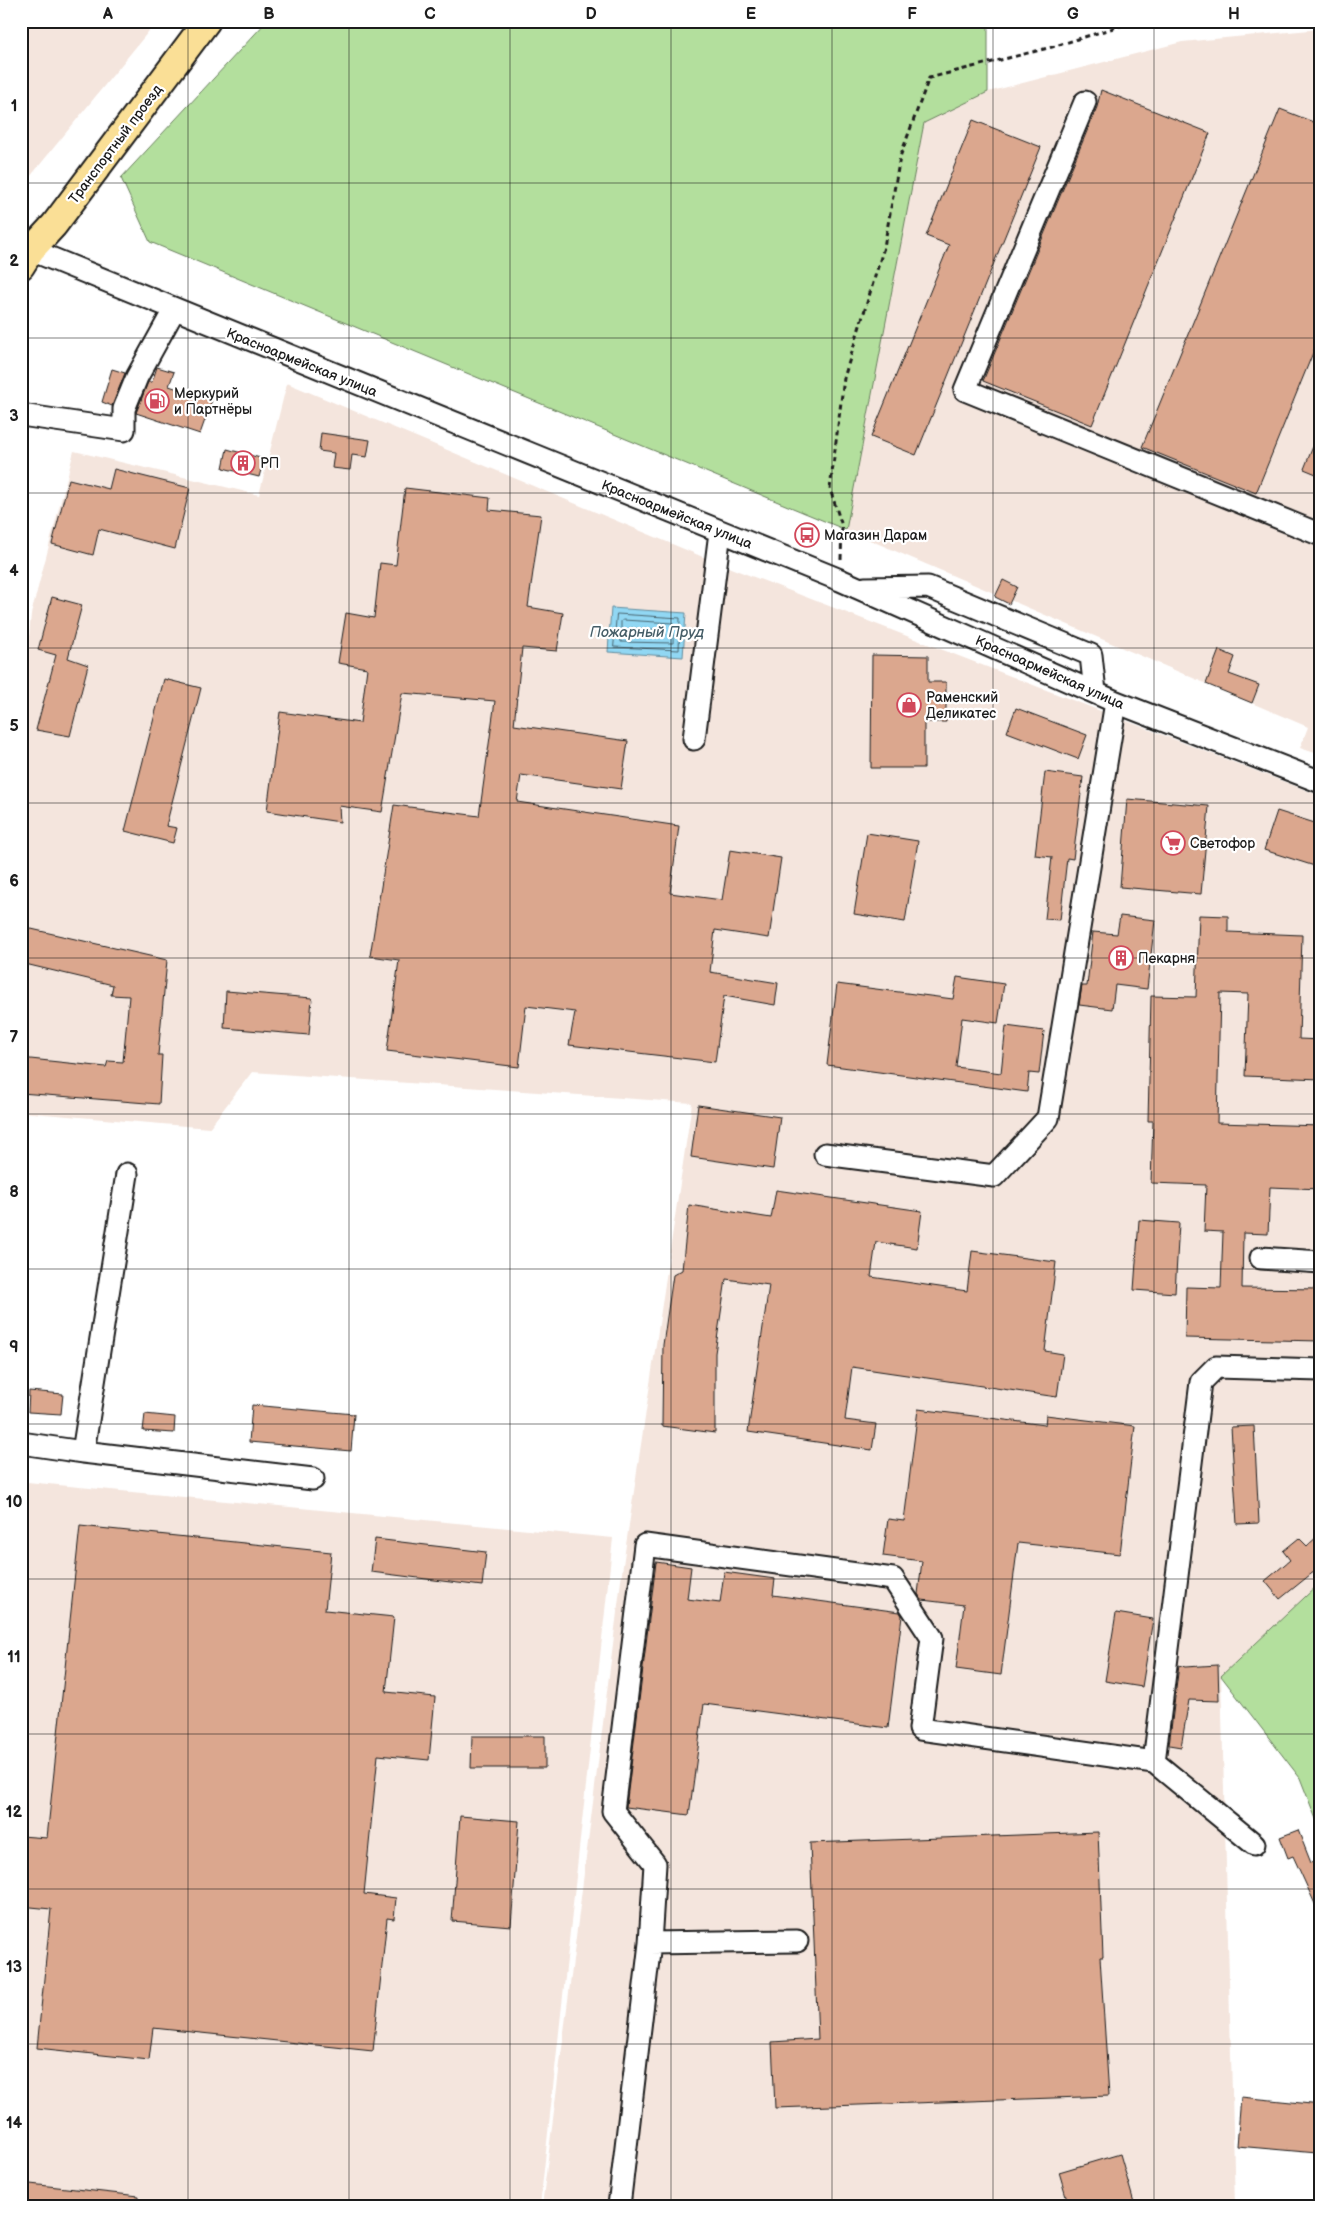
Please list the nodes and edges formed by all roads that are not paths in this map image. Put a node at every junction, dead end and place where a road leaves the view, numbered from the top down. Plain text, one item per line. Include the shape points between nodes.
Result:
1 (207, 21) edge
2 (1085, 102) dead end
3 (25, 254) edge
4 (174, 310) junction
5 (21, 415) edge
6 (720, 532) junction
7 (1321, 534) edge
8 (849, 584) junction
9 (1095, 692) junction
10 (1116, 702) junction
11 (694, 739) dead end
12 (1321, 782) edge
13 (825, 1154) dead end
14 (126, 1174) dead end
15 (1261, 1258) dead end
16 (1321, 1262) edge
17 (1321, 1370) edge
18 (21, 1443) edge
19 (83, 1452) junction
20 (313, 1478) dead end
21 (1154, 1762) junction
22 (1254, 1844) dead end
23 (797, 1941) dead end
24 (650, 1943) junction
25 (618, 2206) edge

1 - 3 main road, Транспортный проезд via 54,225
2 - 7 street via 964,390
3 - 4 street, Красноармейская улица
4 - 5 street via 137,377 124,409 124,430
4 - 6 street, Красноармейская улица
6 - 8 street, Красноармейская улица
6 - 11 street
8 - 9 street, Красноармейская улица
8 - 9 street via 928,587 1091,655
9 - 10 street, Красноармейская улица
10 - 12 street, Красноармейская улица
10 - 13 street via 1048,1118 994,1176
14 - 19 street
15 - 16 street
17 - 21 street via 1216,1368 1200,1382
18 - 19 street
19 - 20 street
21 - 22 street
21 - 24 street via 920,1728 932,1638 893,1578 645,1545 613,1811 656,1864
23 - 24 street
24 - 25 street

